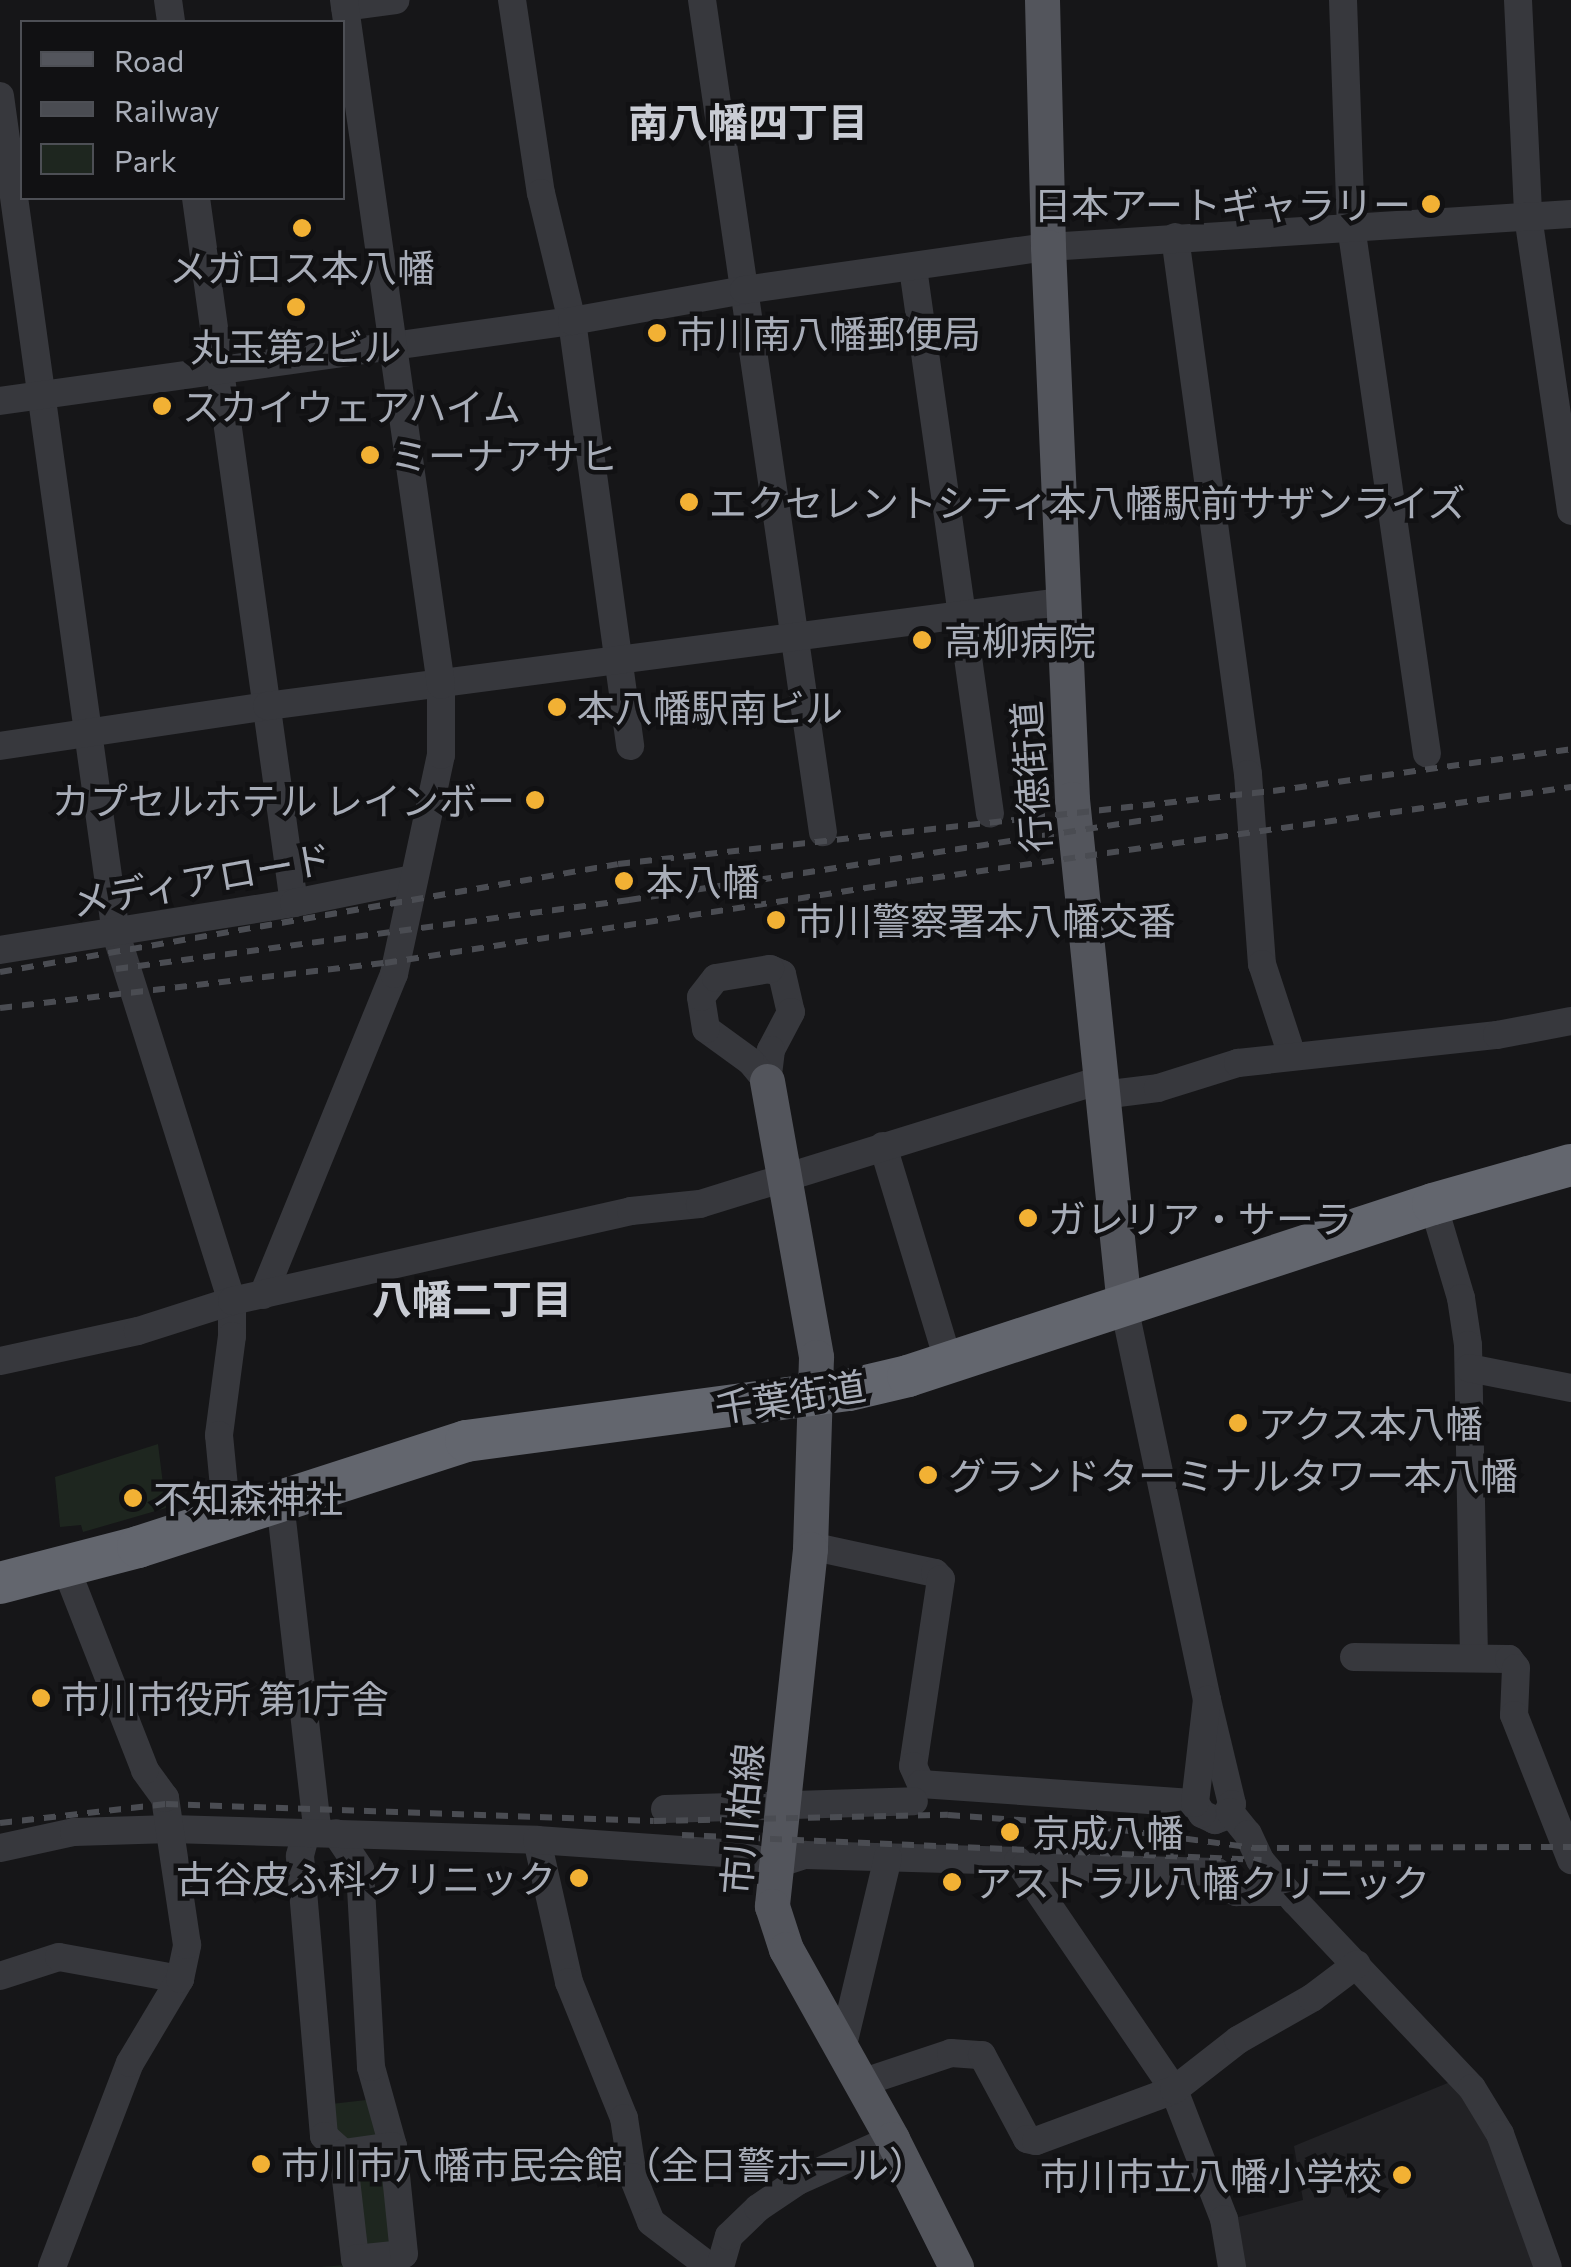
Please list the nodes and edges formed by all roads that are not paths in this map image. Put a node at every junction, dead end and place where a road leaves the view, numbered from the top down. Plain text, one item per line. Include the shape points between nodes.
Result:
1 (396, 0) edge
2 (512, 0) edge
3 (702, 0) edge
4 (1042, 0) edge
5 (1344, 0) edge
6 (1518, 0) edge
7 (344, 4) edge
8 (0, 96) edge
9 (196, 200) edge
10 (1571, 214) edge
11 (1528, 216) junction
12 (1350, 226) junction
13 (1175, 237) junction
14 (1048, 247) junction
15 (913, 268) junction
16 (744, 290) junction
17 (572, 321) junction
18 (394, 344) junction
19 (220, 367) junction
20 (44, 394) junction
21 (0, 400) edge
22 (1571, 512) edge
23 (1062, 602) junction
24 (961, 614) junction
25 (794, 637) junction
26 (621, 661) junction
27 (441, 686) junction
28 (267, 706) junction
29 (91, 735) junction
30 (0, 746) edge
31 (630, 746) dead end
32 (1427, 754) dead end
33 (990, 814) dead end
34 (822, 832) dead end
35 (413, 879) junction
36 (294, 904) junction
37 (116, 934) junction
38 (0, 950) edge
39 (1571, 1022) edge
40 (1292, 1056) junction
41 (767, 1081) dead end
42 (1102, 1088) junction
43 (884, 1146) junction
44 (1571, 1165) edge
45 (781, 1180) junction
46 (1433, 1204) junction
47 (263, 1295) junction
48 (232, 1301) junction
49 (1124, 1306) junction
50 (943, 1344) dead end
51 (0, 1362) edge
52 (1469, 1368) junction
53 (1571, 1388) edge
54 (815, 1395) junction
55 (280, 1502) junction
56 (227, 1518) junction
57 (810, 1546) junction
58 (66, 1568) junction
59 (0, 1583) edge
60 (1474, 1655) junction
61 (1354, 1657) dead end
62 (1207, 1700) junction
63 (914, 1800) dead end
64 (1196, 1802) junction
65 (784, 1807) junction
66 (665, 1809) dead end
67 (1230, 1812) junction
68 (170, 1829) junction
69 (320, 1833) junction
70 (537, 1840) junction
71 (0, 1848) edge
72 (888, 1857) junction
73 (1571, 1860) edge
74 (774, 1866) junction
75 (1024, 1868) junction
76 (1287, 1892) junction
77 (1357, 1964) junction
78 (0, 1976) edge
79 (180, 1979) junction
80 (842, 2049) junction
81 (862, 2083) junction
82 (1174, 2090) junction
83 (892, 2140) junction
84 (394, 2146) junction
85 (343, 2154) junction
86 (52, 2267) edge
87 (710, 2267) edge
88 (720, 2267) edge
89 (956, 2267) edge
90 (1232, 2267) edge
91 (1548, 2267) edge

1 - 7 street
2 - 17 street via 541,193
3 - 16 street
4 - 14 main road, 行徳街道
5 - 12 street
6 - 11 street
7 - 18 street
8 - 20 street
9 - 19 street
10 - 11 street
11 - 12 street
11 - 22 street
12 - 13 street
12 - 32 street
13 - 14 street
13 - 40 street via 1248,774 1262,964
14 - 15 street
14 - 23 main road, 行徳街道
15 - 16 street
15 - 24 street
16 - 17 street
16 - 25 street
17 - 18 street
17 - 26 street
18 - 19 street
18 - 27 street
19 - 20 street
19 - 28 street
20 - 21 street
20 - 29 street
23 - 24 street
23 - 42 main road, 行徳街道 via 1073,806
24 - 25 street
24 - 33 street
25 - 26 street
25 - 34 street
26 - 27 street
26 - 31 street
27 - 28 street
27 - 35 street via 441,755
28 - 29 street
28 - 36 street
29 - 30 street
29 - 37 street
35 - 36 street, メディアロード
35 - 47 street via 394,974
36 - 37 street, メディアロード
37 - 38 street, メディアロード
37 - 48 street
39 - 40 street
40 - 42 street via 1238,1063 1158,1088
41 - 45 main road, 市川柏線
42 - 43 street
42 - 49 main road, 行徳街道
43 - 45 street
43 - 50 street
44 - 46 highway, 千葉街道
45 - 47 street via 700,1204 632,1211
45 - 54 main road, 市川柏線 via 816,1357
46 - 49 highway, 千葉街道
46 - 52 street via 1461,1298
47 - 48 street
48 - 51 street via 138,1331
48 - 56 street via 218,1435
49 - 54 highway, 千葉街道 via 921,1372
49 - 62 street
52 - 53 street
52 - 60 street
54 - 55 highway, 千葉街道 via 466,1441
54 - 57 main road, 市川柏線
55 - 56 highway, 千葉街道
55 - 69 street
56 - 58 highway, 千葉街道
57 - 64 street via 942,1579 913,1766 921,1784
57 - 65 main road, 市川柏線
58 - 59 highway, 千葉街道
58 - 68 street via 145,1770 165,1798
60 - 61 street
60 - 73 street via 1510,1659 1516,1668 1514,1714
62 - 64 street
62 - 67 street
63 - 65 street
64 - 67 street via 1206,1818
65 - 66 street
65 - 74 main road, 市川柏線
67 - 76 street
68 - 69 street
68 - 71 street via 74,1832
68 - 79 street via 187,1945
69 - 70 street
69 - 84 street via 360,1869 372,2067
69 - 85 street via 300,1856 324,2136
70 - 74 street via 739,1854
70 - 87 street via 568,1982 624,2118 632,2176 651,2222
72 - 74 street via 804,1855
72 - 75 street via 1018,1861
72 - 80 street
74 - 80 main road, 市川柏線 via 776,1928
75 - 76 street via 1217,1872 1236,1892
75 - 82 street
76 - 77 street
77 - 82 street
77 - 91 street via 1472,2088 1500,2134
78 - 79 street via 59,1956
79 - 86 street via 130,2063
80 - 81 main road, 市川柏線
81 - 82 street via 951,2053 982,2054 1027,2139 1036,2140
81 - 83 main road, 市川柏線
82 - 90 street via 1224,2219
83 - 88 street via 798,2181 758,2208 729,2236
83 - 89 main road, 市川柏線
84 - 85 street
84 - 85 street via 404,2254 355,2259

